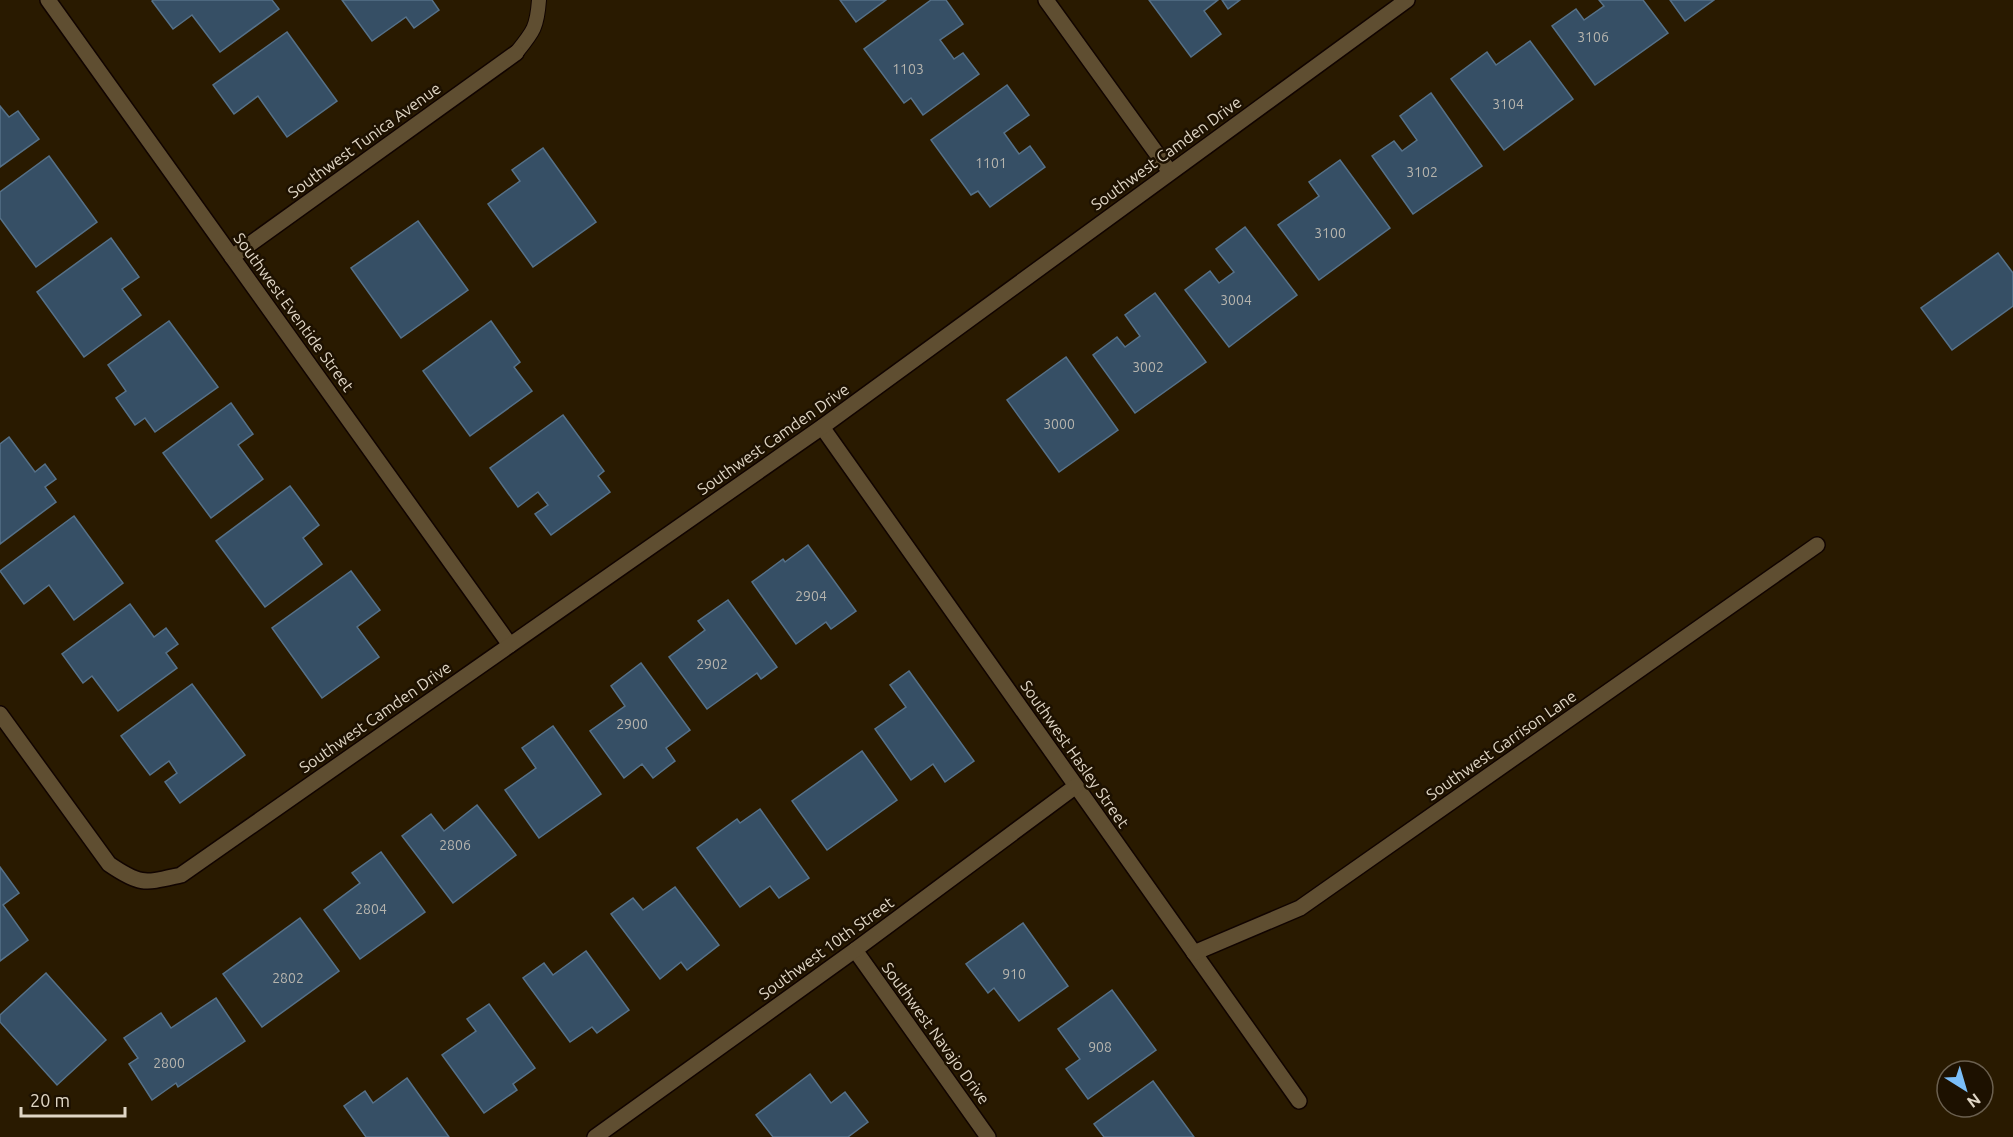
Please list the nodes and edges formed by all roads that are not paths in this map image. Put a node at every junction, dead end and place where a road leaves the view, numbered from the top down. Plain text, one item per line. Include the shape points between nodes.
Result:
1 (48, 0) edge
2 (539, 0) edge
3 (1046, 0) edge
4 (1407, 0) edge
5 (516, 53) joint
6 (1170, 172) junction
7 (232, 257) junction
8 (822, 428) junction
9 (1817, 545) dead end
10 (510, 645) junction
11 (0, 714) edge
12 (1076, 786) junction
13 (855, 950) junction
14 (1194, 953) junction
15 (1299, 1101) dead end
16 (595, 1137) edge
17 (988, 1137) edge

1 - 7 street, Southwest Eventide Street
2 - 5 lane via 533,33
3 - 6 street
4 - 6 street, Southwest Camden Drive
5 - 7 street, Southwest Tunica Avenue
6 - 8 street, Southwest Camden Drive
7 - 10 street, Southwest Eventide Street
8 - 10 street, Southwest Camden Drive
8 - 12 street, Southwest Hasley Street
9 - 14 street, Southwest Garrison Lane via 1300,908
10 - 11 street, Southwest Camden Drive via 181,874 146,883 109,864
12 - 13 street, Southwest 10th Street
12 - 14 street, Southwest Hasley Street
13 - 16 street, Southwest 10th Street
13 - 17 street, Southwest Navajo Drive
14 - 15 street, Southwest Hasley Street

